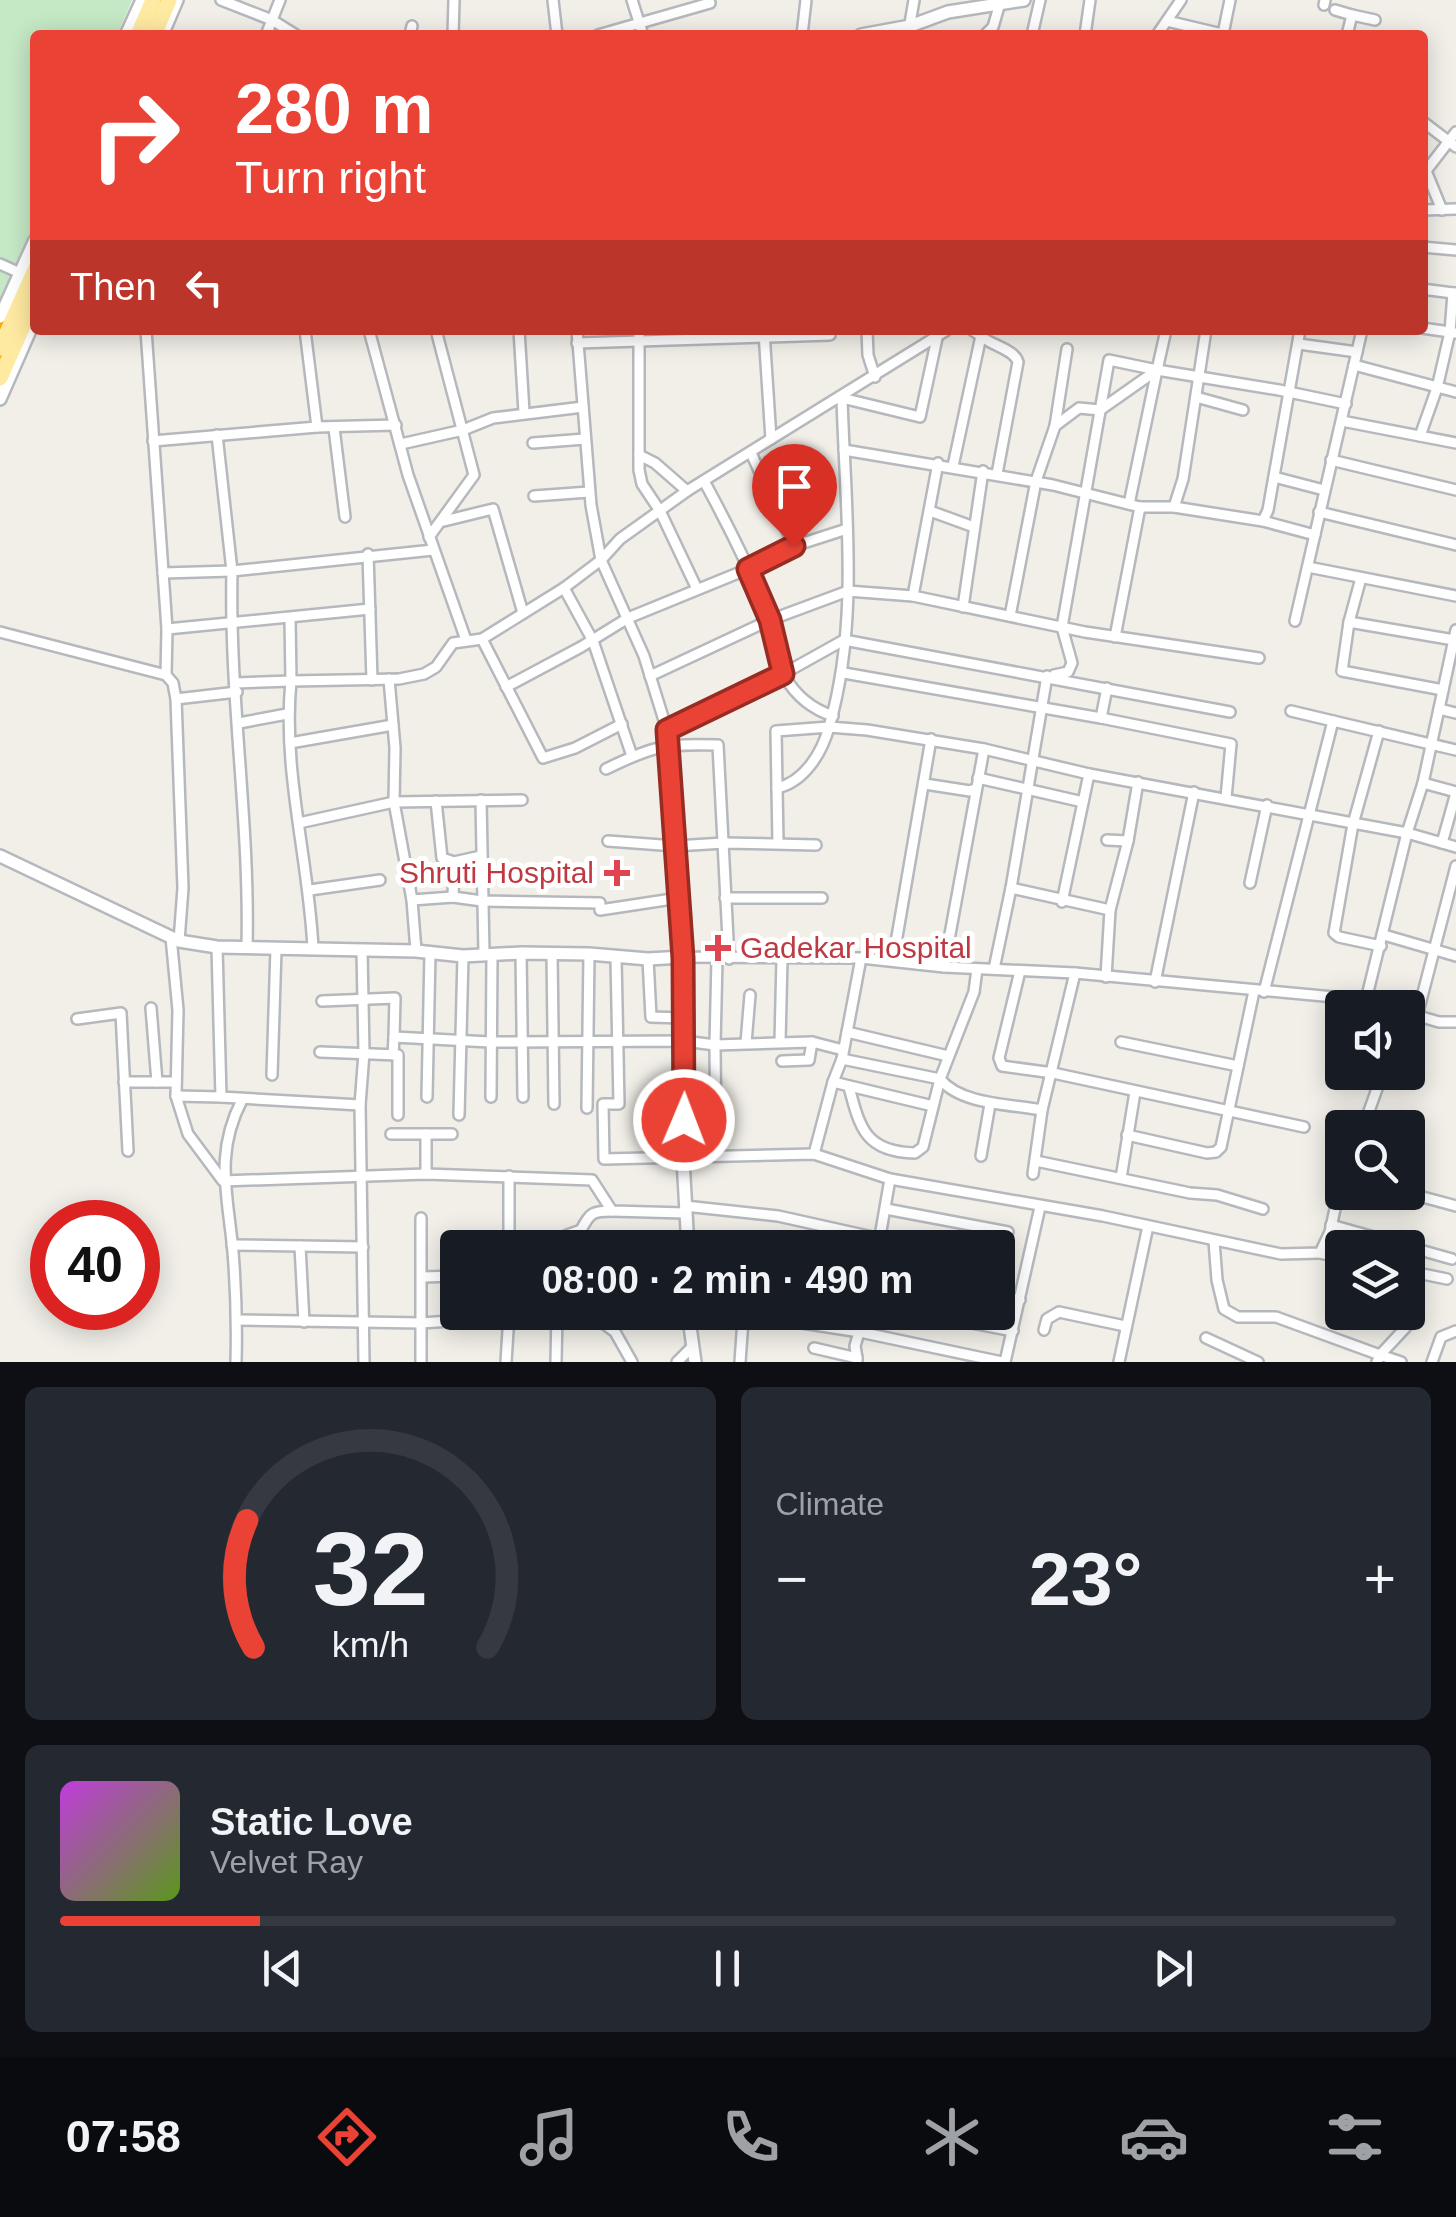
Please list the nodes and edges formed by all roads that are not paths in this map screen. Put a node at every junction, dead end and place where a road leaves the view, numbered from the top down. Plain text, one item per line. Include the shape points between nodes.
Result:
1 (142, 0) edge
2 (153, 0) edge
3 (170, 0) edge
4 (178, 0) edge
5 (221, 0) edge
6 (280, 0) edge
7 (454, 0) edge
8 (552, 0) edge
9 (632, 0) edge
10 (693, 0) edge
11 (806, 0) edge
12 (914, 0) edge
13 (1024, 0) edge
14 (1040, 0) edge
15 (1090, 0) edge
16 (1181, 0) edge
17 (1230, 0) edge
18 (1000, 3) junction
19 (1328, 5) edge
20 (956, 6) edge
21 (1352, 15) junction
22 (272, 20) junction
23 (1375, 20) dead end
24 (1166, 21) junction
25 (640, 23) junction
26 (128, 30) edge
27 (140, 30) edge
28 (156, 30) edge
29 (164, 30) edge
30 (268, 30) edge
31 (288, 30) edge
32 (453, 30) edge
33 (556, 30) edge
34 (616, 30) edge
35 (642, 30) edge
36 (803, 30) edge
37 (909, 30) edge
38 (990, 30) edge
39 (1033, 30) edge
40 (1086, 30) edge
41 (1160, 30) edge
42 (1203, 30) edge
43 (1225, 30) edge
44 (1348, 30) edge
45 (1428, 125) edge
46 (1454, 140) edge
47 (1428, 169) edge
48 (1428, 182) edge
49 (1456, 209) edge
50 (1428, 210) edge
51 (1442, 210) junction
52 (1428, 248) edge
53 (1456, 250) edge
54 (0, 264) edge
55 (28, 271) edge
56 (1428, 291) edge
57 (1454, 293) edge
58 (30, 310) edge
59 (0, 317) edge
60 (1428, 329) edge
61 (30, 330) edge
62 (1453, 332) edge
63 (146, 335) edge
64 (306, 335) edge
65 (370, 335) edge
66 (437, 335) edge
67 (519, 335) edge
68 (577, 335) edge
69 (639, 335) edge
70 (764, 335) edge
71 (867, 335) edge
72 (941, 335) edge
73 (976, 335) edge
74 (978, 335) edge
75 (1165, 335) edge
76 (1205, 335) edge
77 (1299, 335) edge
78 (1361, 335) edge
79 (937, 338) junction
80 (578, 343) junction
81 (1298, 344) junction
82 (0, 348) edge
83 (1067, 349) dead end
84 (1357, 352) junction
85 (1354, 365) junction
86 (1157, 370) junction
87 (875, 377) junction
88 (1200, 377) junction
89 (0, 378) edge
90 (1437, 388) junction
91 (1290, 392) junction
92 (1456, 392) edge
93 (1059, 394) junction
94 (1196, 397) junction
95 (842, 398) junction
96 (0, 399) edge
97 (1346, 404) junction
98 (583, 406) junction
99 (1078, 408) junction
100 (1100, 410) junction
101 (1244, 410) dead end
102 (524, 412) junction
103 (1342, 421) junction
104 (396, 424) junction
105 (1055, 426) junction
106 (317, 427) junction
107 (334, 428) junction
108 (463, 430) junction
109 (217, 435) junction
110 (1420, 436) junction
111 (585, 438) junction
112 (771, 438) junction
113 (153, 441) junction
114 (533, 443) dead end
115 (1456, 443) edge
116 (401, 444) junction
117 (844, 450) junction
118 (752, 453) junction
119 (639, 456) junction
120 (1331, 460) junction
121 (938, 463) junction
122 (953, 466) junction
123 (982, 471) junction
124 (997, 474) junction
125 (1274, 478) junction
126 (704, 481) junction
127 (1036, 481) junction
128 (1324, 490) junction
129 (1456, 490) edge
130 (589, 492) junction
131 (687, 492) junction
132 (1086, 493) junction
133 (534, 496) dead end
134 (1134, 505) junction
135 (1174, 506) junction
136 (930, 510) junction
137 (660, 511) junction
138 (1319, 512) junction
139 (345, 517) dead end
140 (444, 521) junction
141 (1264, 521) junction
142 (974, 528) junction
143 (847, 529) junction
144 (1314, 535) junction
145 (429, 537) junction
146 (1456, 545) edge
147 (794, 546) junction
148 (432, 550) junction
149 (368, 554) junction
150 (601, 560) junction
151 (1308, 567) junction
152 (748, 569) junction
153 (232, 571) junction
154 (163, 573) junction
155 (1361, 578) junction
156 (564, 588) junction
157 (697, 589) junction
158 (848, 591) junction
159 (913, 596) junction
160 (1456, 596) edge
161 (962, 606) junction
162 (370, 609) junction
163 (524, 614) junction
164 (1010, 616) junction
165 (290, 618) junction
166 (628, 618) junction
167 (770, 620) junction
168 (1295, 621) dead end
169 (1349, 622) junction
170 (231, 625) junction
171 (1062, 627) junction
172 (168, 629) junction
173 (0, 632) edge
174 (1455, 635) edge
175 (1115, 637) junction
176 (466, 640) junction
177 (482, 640) junction
178 (844, 640) junction
179 (593, 641) junction
180 (1259, 658) dead end
181 (1452, 668) edge
182 (844, 673) junction
183 (783, 674) junction
184 (166, 675) junction
185 (650, 676) junction
186 (1047, 676) junction
187 (372, 680) junction
188 (389, 680) junction
189 (291, 681) junction
190 (506, 687) junction
191 (236, 688) junction
192 (1107, 688) junction
193 (1443, 690) junction
194 (176, 698) junction
195 (1042, 708) junction
196 (1439, 709) junction
197 (1230, 712) dead end
198 (1291, 712) dead end
199 (1456, 713) edge
200 (287, 714) junction
201 (1101, 718) junction
202 (1333, 721) junction
203 (831, 722) junction
204 (239, 723) junction
205 (622, 724) junction
206 (393, 725) junction
207 (667, 730) junction
208 (1378, 731) junction
209 (931, 739) junction
210 (290, 743) junction
211 (668, 744) junction
212 (1431, 745) junction
213 (984, 748) junction
214 (1456, 750) edge
215 (632, 756) junction
216 (1032, 761) junction
217 (606, 769) dead end
218 (1090, 774) junction
219 (1138, 782) junction
220 (1423, 782) junction
221 (925, 784) junction
222 (976, 784) junction
223 (777, 788) junction
224 (1026, 792) junction
225 (1194, 792) junction
226 (1456, 792) edge
227 (1226, 798) junction
228 (480, 800) junction
229 (522, 800) dead end
230 (394, 802) junction
231 (436, 802) junction
232 (1083, 802) junction
233 (1267, 806) junction
234 (1308, 813) junction
235 (299, 823) junction
236 (1353, 824) junction
237 (1407, 833) junction
238 (1107, 840) dead end
239 (1128, 840) junction
240 (608, 841) dead end
241 (778, 843) junction
242 (1442, 843) junction
243 (724, 844) junction
244 (674, 846) junction
245 (816, 846) dead end
246 (1456, 847) edge
247 (0, 856) edge
248 (482, 856) junction
249 (454, 862) junction
250 (1456, 866) edge
251 (380, 880) dead end
252 (1250, 882) dead end
253 (1012, 888) junction
254 (310, 890) junction
255 (453, 897) junction
256 (679, 898) junction
257 (726, 898) junction
258 (822, 898) dead end
259 (412, 900) junction
260 (482, 901) junction
261 (1062, 902) junction
262 (1110, 910) junction
263 (1384, 935) junction
264 (175, 939) junction
265 (1381, 946) junction
266 (217, 947) junction
267 (248, 947) junction
268 (276, 948) junction
269 (313, 949) junction
270 (1434, 949) junction
271 (362, 951) junction
272 (416, 951) junction
273 (430, 953) junction
274 (521, 953) junction
275 (488, 954) junction
276 (552, 954) junction
277 (589, 954) junction
278 (463, 956) junction
279 (1456, 956) edge
280 (616, 958) junction
281 (683, 958) junction
282 (861, 958) junction
283 (648, 959) junction
284 (723, 959) junction
285 (782, 959) junction
286 (893, 960) junction
287 (944, 967) junction
288 (977, 969) junction
289 (994, 969) junction
290 (1020, 971) junction
291 (1075, 973) junction
292 (1106, 977) junction
293 (1156, 982) junction
294 (1369, 990) edge
295 (1420, 990) edge
296 (1259, 992) junction
297 (750, 995) dead end
298 (1325, 997) edge
299 (364, 999) junction
300 (322, 1002) dead end
301 (151, 1008) dead end
302 (651, 1018) junction
303 (684, 1018) junction
304 (1425, 1018) edge
305 (77, 1019) dead end
306 (1456, 1022) edge
307 (847, 1032) junction
308 (394, 1036) junction
309 (428, 1038) junction
310 (461, 1040) junction
311 (523, 1040) junction
312 (554, 1040) junction
313 (684, 1041) junction
314 (490, 1042) junction
315 (588, 1042) junction
316 (780, 1042) junction
317 (812, 1042) junction
318 (1120, 1042) dead end
319 (619, 1043) junction
320 (651, 1043) junction
321 (746, 1043) junction
322 (716, 1045) junction
323 (320, 1052) dead end
324 (364, 1052) junction
325 (842, 1054) junction
326 (393, 1055) junction
327 (948, 1056) junction
328 (782, 1061) dead end
329 (1238, 1066) junction
330 (1052, 1073) junction
331 (272, 1075) dead end
332 (940, 1079) junction
333 (124, 1082) junction
334 (158, 1082) junction
335 (176, 1082) junction
336 (833, 1082) junction
337 (849, 1087) junction
338 (1135, 1092) junction
339 (176, 1096) junction
340 (427, 1096) dead end
341 (491, 1096) dead end
342 (523, 1097) dead end
343 (221, 1098) junction
344 (242, 1100) junction
345 (554, 1104) dead end
346 (990, 1104) junction
347 (360, 1105) junction
348 (933, 1106) junction
349 (587, 1108) dead end
350 (1042, 1110) junction
351 (1228, 1110) junction
352 (398, 1115) dead end
353 (459, 1115) dead end
354 (1304, 1127) dead end
355 (391, 1134) dead end
356 (426, 1134) junction
357 (452, 1134) dead end
358 (1127, 1136) junction
359 (128, 1150) dead end
360 (814, 1154) junction
361 (716, 1156) junction
362 (980, 1156) dead end
363 (684, 1160) junction
364 (1036, 1161) junction
365 (426, 1174) junction
366 (1033, 1174) dead end
367 (362, 1176) junction
368 (509, 1176) junction
369 (890, 1178) junction
370 (1121, 1178) junction
371 (223, 1181) junction
372 (1425, 1198) edge
373 (1040, 1206) junction
374 (1456, 1206) edge
375 (685, 1209) junction
376 (886, 1209) junction
377 (1264, 1209) dead end
378 (1334, 1210) edge
379 (612, 1211) junction
380 (421, 1218) dead end
381 (1331, 1225) junction
382 (1148, 1226) junction
383 (511, 1230) edge
384 (581, 1230) edge
385 (686, 1230) edge
386 (830, 1230) edge
387 (882, 1230) edge
388 (997, 1230) edge
389 (1214, 1241) junction
390 (232, 1245) junction
391 (300, 1246) junction
392 (363, 1246) junction
393 (1320, 1253) junction
394 (1325, 1254) edge
395 (1452, 1259) dead end
396 (1425, 1275) edge
397 (440, 1277) edge
398 (422, 1278) junction
399 (1446, 1279) dead end
400 (1015, 1299) edge
401 (1020, 1300) junction
402 (237, 1320) junction
403 (364, 1320) junction
404 (440, 1320) edge
405 (304, 1322) junction
406 (420, 1322) junction
407 (1125, 1326) junction
408 (508, 1330) edge
409 (557, 1330) edge
410 (612, 1330) edge
411 (690, 1330) edge
412 (742, 1330) edge
413 (847, 1330) edge
414 (1008, 1330) edge
415 (1044, 1330) dead end
416 (1403, 1330) edge
417 (1456, 1330) edge
418 (1013, 1331) junction
419 (860, 1332) junction
420 (1206, 1338) dead end
421 (692, 1347) junction
422 (814, 1348) dead end
423 (1378, 1359) edge
424 (857, 1360) edge
425 (236, 1362) edge
426 (364, 1362) edge
427 (421, 1362) edge
428 (506, 1362) edge
429 (556, 1362) edge
430 (632, 1362) edge
431 (677, 1362) edge
432 (694, 1362) edge
433 (740, 1362) edge
434 (1004, 1362) edge
435 (1118, 1362) edge
436 (1258, 1362) edge
437 (1401, 1362) edge
438 (1432, 1362) edge

1 - 26 street
2 - 27 highway
3 - 28 highway
4 - 29 street
5 - 22 street
6 - 22 street
7 - 32 street
8 - 33 street
9 - 25 street
10 - 25 street via 710,4
11 - 36 street
12 - 37 street
13 - 18 street
14 - 39 street
15 - 40 street
16 - 24 street
17 - 43 street
18 - 20 street
18 - 38 street
19 - 21 street
20 - 37 street
21 - 23 street
21 - 44 street
22 - 30 street
22 - 31 street
24 - 41 street
24 - 42 street
25 - 34 street
25 - 35 street
45 - 46 street
46 - 47 street
48 - 51 street
49 - 51 street
50 - 51 street
52 - 53 street
54 - 55 street
55 - 59 street
55 - 82 highway
56 - 57 street
57 - 62 street
58 - 89 highway
60 - 62 street
61 - 96 street
62 - 90 street
63 - 113 street
64 - 106 street
65 - 104 street
66 - 108 street
67 - 102 street
68 - 80 street
69 - 80 street
69 - 119 street
70 - 112 street
71 - 87 street
72 - 79 street
73 - 122 street
74 - 124 street via 1018,362
75 - 86 street
76 - 88 street
77 - 81 street
78 - 84 street
79 - 87 street
79 - 95 street via 920,417
80 - 98 street
81 - 84 street
81 - 91 street
83 - 93 street
84 - 85 street
85 - 90 street
85 - 97 street
86 - 88 street
86 - 100 street
86 - 100 street via 1109,360
86 - 134 street
87 - 95 street
88 - 91 street
88 - 94 street
90 - 92 street
90 - 110 street
91 - 97 street
91 - 125 street
93 - 99 street
93 - 105 street
94 - 101 street
94 - 135 street
95 - 112 street
95 - 117 street
97 - 103 street
98 - 102 street
98 - 111 street
99 - 100 street
99 - 105 street
100 - 132 street
102 - 108 street
103 - 110 street
103 - 120 street
104 - 107 street
104 - 116 street
105 - 127 street
106 - 107 street
106 - 109 street
107 - 139 street
108 - 116 street
108 - 140 street via 474,475
109 - 113 street
109 - 153 street
110 - 115 street
111 - 114 street
111 - 130 street
112 - 118 street
113 - 154 street
116 - 145 street
117 - 121 street
117 - 143 street
118 - 126 street
118 - 147 street
119 - 131 street
119 - 137 street via 642,484
120 - 128 street
120 - 129 street
121 - 122 street
121 - 136 street
122 - 123 street
123 - 124 street
123 - 142 street
124 - 127 street
125 - 128 street
125 - 141 street
126 - 131 street
126 - 152 street
127 - 132 street
127 - 164 street
128 - 138 street
130 - 133 street
130 - 150 street
131 - 137 street
132 - 134 street
132 - 171 street
134 - 135 street
134 - 175 street
135 - 141 street
136 - 142 street
136 - 159 street
137 - 150 street
137 - 157 street
138 - 144 street
138 - 146 street
140 - 145 street
140 - 163 street via 493,508
141 - 144 street
142 - 161 street
143 - 147 street
143 - 158 street
144 - 151 street
145 - 148 street
147 - 152 street
148 - 149 street
148 - 176 street
149 - 153 street
149 - 162 street
150 - 156 street
150 - 166 street
151 - 155 street
151 - 168 street
152 - 157 street
152 - 167 street
153 - 154 street
153 - 170 street
154 - 172 street
155 - 160 street
155 - 169 street
156 - 163 street
156 - 179 street
157 - 166 street
158 - 159 street
158 - 167 street
158 - 178 street
159 - 161 street
161 - 164 street
162 - 165 street
162 - 187 street
163 - 177 street
164 - 171 street
165 - 170 street
165 - 189 street
166 - 179 street
166 - 185 street
167 - 183 street
167 - 185 street
169 - 174 street
169 - 193 street via 1342,671
170 - 172 street
170 - 191 street
171 - 175 street
171 - 186 street via 1072,664 1068,672
172 - 184 street
173 - 184 street
174 - 181 street
175 - 180 street
176 - 177 street
176 - 188 street via 453,643 424,674
177 - 190 street
178 - 182 street
178 - 183 street
178 - 186 street
179 - 190 street
179 - 205 street
181 - 193 street
182 - 195 street
182 - 203 street
183 - 203 street
183 - 207 street
184 - 194 street
185 - 207 street
186 - 192 street
186 - 195 street
187 - 188 street
187 - 189 street
188 - 206 street
189 - 191 street
189 - 200 street
190 - 205 street via 543,758
191 - 194 street
191 - 204 street
192 - 197 street
192 - 201 street
193 - 196 street
194 - 264 street via 183,888
195 - 201 street
195 - 216 street
196 - 199 street
196 - 212 street
198 - 202 street
200 - 204 street
200 - 210 street
201 - 227 street via 1231,744
202 - 208 street
202 - 234 street
203 - 209 street
203 - 223 street via 797,781
203 - 223 street via 776,731
204 - 267 street
205 - 215 street
206 - 210 street
206 - 230 street
207 - 211 street
208 - 212 street
208 - 236 street
209 - 213 street
209 - 221 street
210 - 235 street
211 - 215 street
211 - 243 street via 718,745
211 - 244 street
212 - 214 street
212 - 220 street
213 - 216 street
213 - 222 street
215 - 217 street
216 - 218 street
216 - 224 street
218 - 219 street
218 - 232 street
219 - 225 street
219 - 239 street
220 - 226 street
220 - 237 street
221 - 222 street via 970,791
221 - 286 street
222 - 224 street
222 - 287 street
223 - 241 street
224 - 232 street
224 - 253 street
225 - 227 street
225 - 293 street
226 - 242 street
227 - 233 street
228 - 229 street
228 - 231 street
228 - 248 street
230 - 231 street
230 - 235 street
230 - 259 street
231 - 249 street via 442,858
232 - 261 street
233 - 234 street
233 - 252 street
234 - 236 street
234 - 296 street
235 - 254 street
236 - 237 street
236 - 265 street via 1334,933
237 - 242 street
237 - 263 street
238 - 239 street
239 - 262 street
240 - 244 street
241 - 243 street
241 - 245 street
242 - 246 street
243 - 244 street
243 - 257 street
244 - 256 street
247 - 264 street
248 - 249 street
248 - 260 street
249 - 255 street
250 - 270 street
251 - 254 street
253 - 261 street
253 - 289 street
254 - 269 street
255 - 259 street
255 - 260 street
256 - 260 street via 600,910 600,903
256 - 281 street
257 - 258 street
257 - 284 street
259 - 272 street
260 - 275 street
261 - 262 street
262 - 292 street
263 - 265 street
263 - 270 street
264 - 266 street
264 - 335 street
265 - 294 street
266 - 267 street
266 - 343 street
267 - 268 street
268 - 269 street
268 - 331 street
269 - 271 street
270 - 279 street
270 - 295 street
271 - 272 street
271 - 299 street
272 - 273 street
273 - 278 street
273 - 309 street
274 - 275 street
274 - 276 street
274 - 311 street
275 - 278 street
275 - 314 street
276 - 277 street
276 - 312 street
277 - 280 street
277 - 315 street
278 - 310 street
280 - 283 street
280 - 319 street
281 - 283 street
281 - 284 street
281 - 303 street
282 - 285 street
282 - 286 street
282 - 307 street
283 - 302 street
284 - 285 street
284 - 322 street
285 - 316 street
286 - 287 street
287 - 288 street
288 - 289 street
288 - 327 street
289 - 290 street
290 - 291 street
290 - 330 street via 999,1063
291 - 292 street
291 - 330 street
292 - 293 street
293 - 296 street
296 - 298 street
296 - 329 street
297 - 321 street
299 - 300 street
299 - 308 street via 395,998
299 - 324 street
301 - 334 street
302 - 303 street
302 - 320 street
303 - 313 street
304 - 306 street
305 - 333 street via 121,1014
307 - 325 street
307 - 327 street
308 - 309 street
308 - 326 street
309 - 310 street
309 - 340 street
310 - 314 street
310 - 353 street
311 - 312 street
311 - 314 street
311 - 342 street
312 - 315 street
312 - 345 street
313 - 320 street
313 - 322 street
313 - 363 street
314 - 341 street
315 - 319 street
315 - 349 street
316 - 317 street
316 - 321 street
317 - 325 street
317 - 328 street via 809,1060
318 - 329 street
319 - 320 street
319 - 363 street via 618,1104 603,1104 604,1160
321 - 322 street
322 - 361 street
323 - 324 street
324 - 326 street
324 - 347 street
325 - 332 street
325 - 336 street
326 - 352 street via 398,1054
327 - 332 street
329 - 351 street
330 - 338 street
330 - 350 street
332 - 346 street
332 - 348 street
333 - 334 street
333 - 359 street
334 - 335 street
335 - 339 street
336 - 337 street
336 - 360 street
337 - 348 street
337 - 348 street via 860,1127 879,1147 901,1152 923,1146
338 - 351 street
338 - 358 street
339 - 343 street
339 - 371 street via 188,1134
343 - 344 street
344 - 347 street
344 - 371 street via 226,1140
346 - 350 street
346 - 362 street
347 - 367 street
350 - 364 street
351 - 354 street
351 - 358 street via 1216,1152
355 - 356 street
356 - 357 street
356 - 365 street
358 - 370 street
360 - 361 street
360 - 369 street
361 - 363 street
363 - 375 street
364 - 366 street
364 - 370 street
365 - 367 street
365 - 368 street
367 - 371 street
367 - 392 street
368 - 379 street via 592,1180
368 - 383 street
369 - 373 street
369 - 376 street
370 - 377 street
371 - 390 street
372 - 374 street
373 - 382 street
373 - 401 street
375 - 379 street
375 - 385 street
375 - 386 street via 778,1216
376 - 387 street
376 - 388 street
378 - 381 street
379 - 384 street via 587,1216
380 - 398 street
381 - 393 street
381 - 395 street
382 - 389 street
382 - 407 street
389 - 393 street via 1281,1254
389 - 423 street via 1224,1309 1238,1317 1276,1317
390 - 391 street
390 - 402 street
391 - 392 street
391 - 405 street
392 - 403 street
393 - 394 street
396 - 399 street
397 - 398 street
398 - 406 street
400 - 401 street
401 - 418 street
402 - 405 street
402 - 425 street
403 - 405 street
403 - 406 street
403 - 426 street
404 - 406 street
406 - 427 street
407 - 415 street via 1060,1312
407 - 435 street
408 - 428 street
409 - 429 street
410 - 430 street
411 - 421 street
412 - 433 street
413 - 419 street
414 - 418 street
416 - 423 street
417 - 438 street via 1441,1338
418 - 434 street
419 - 424 street
419 - 434 street
420 - 436 street
421 - 431 street
421 - 432 street
422 - 424 street
423 - 437 street

